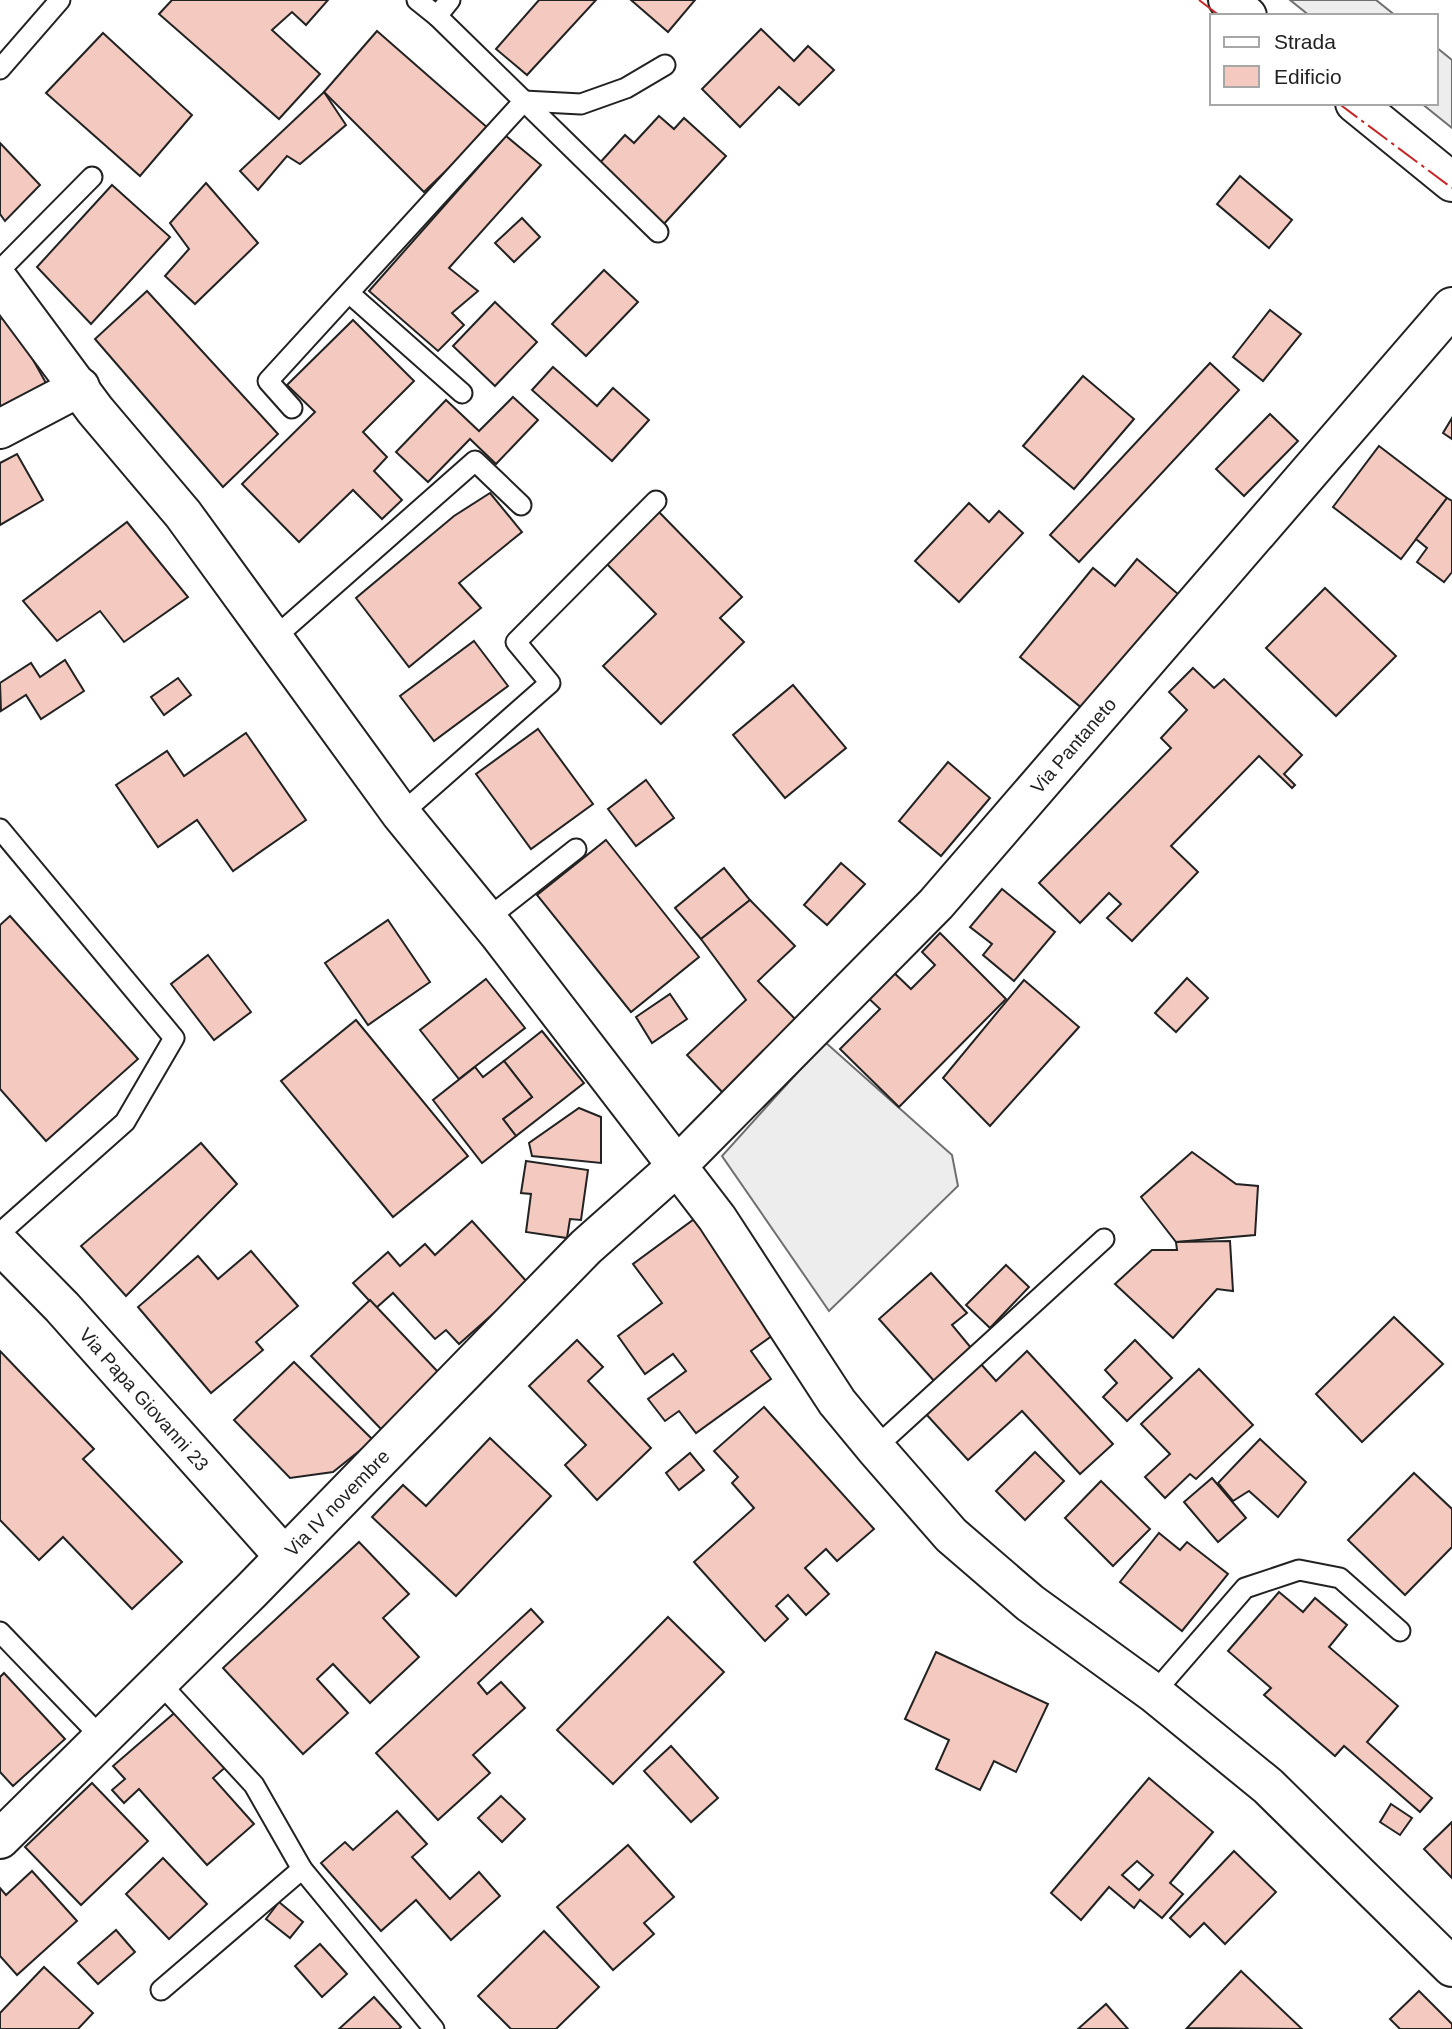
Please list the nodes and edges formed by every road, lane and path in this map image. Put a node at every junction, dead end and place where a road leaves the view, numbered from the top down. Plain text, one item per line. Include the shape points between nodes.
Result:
1 (60, 0) edge
2 (417, 0) edge
3 (450, 0) edge
4 (1228, 0) edge
5 (1245, 14) edge
6 (437, 16) junction
7 (665, 65) dead end
8 (0, 69) edge
9 (524, 101) junction
10 (1357, 105) edge
11 (92, 177) dead end
12 (1452, 182) edge
13 (658, 232) dead end
14 (0, 270) edge
15 (0, 282) edge
16 (349, 293) junction
17 (1452, 307) edge
18 (80, 387) junction
19 (462, 393) dead end
20 (292, 408) dead end
21 (0, 429) edge
22 (656, 501) dead end
23 (521, 505) dead end
24 (273, 639) junction
25 (401, 814) junction
26 (0, 829) edge
27 (576, 849) dead end
28 (487, 919) junction
29 (676, 1167) junction
30 (0, 1233) edge
31 (1104, 1239) dead end
32 (0, 1244) edge
33 (875, 1448) junction
34 (284, 1556) junction
35 (1400, 1631) dead end
36 (0, 1632) edge
37 (158, 1681) junction
38 (1154, 1693) junction
39 (102, 1738) junction
40 (0, 1839) edge
41 (302, 1869) junction
42 (1452, 1967) edge
43 (162, 1990) dead end
44 (434, 2029) edge

1 - 8 lane
2 - 6 lane
3 - 6 lane
4 - 5 street
6 - 9 lane
7 - 9 lane via 626,89 581,104
9 - 13 lane
9 - 16 lane
10 - 12 street
11 - 14 lane
15 - 18 street
16 - 19 lane
16 - 20 lane via 268,381
17 - 29 street, Via Pantaneto via 936,904
18 - 21 street
18 - 24 street via 183,514
22 - 25 lane via 516,642 550,683
23 - 24 lane via 475,461
24 - 25 street
25 - 28 street
26 - 30 lane via 174,1038 125,1122
27 - 28 lane
28 - 29 street
29 - 33 street via 717,1218 837,1402
29 - 34 street, Via IV novembre via 586,1247
31 - 33 lane
32 - 34 street, Via Papa Giovanni 23
33 - 38 street via 951,1535 1030,1603
34 - 37 street, Via IV novembre
35 - 38 lane via 1340,1578 1298,1570 1245,1588
36 - 39 lane
37 - 39 street, Via IV novembre
37 - 41 lane via 254,1784
38 - 42 street via 1268,1786
39 - 40 street, Via IV novembre
41 - 43 lane
41 - 44 lane

